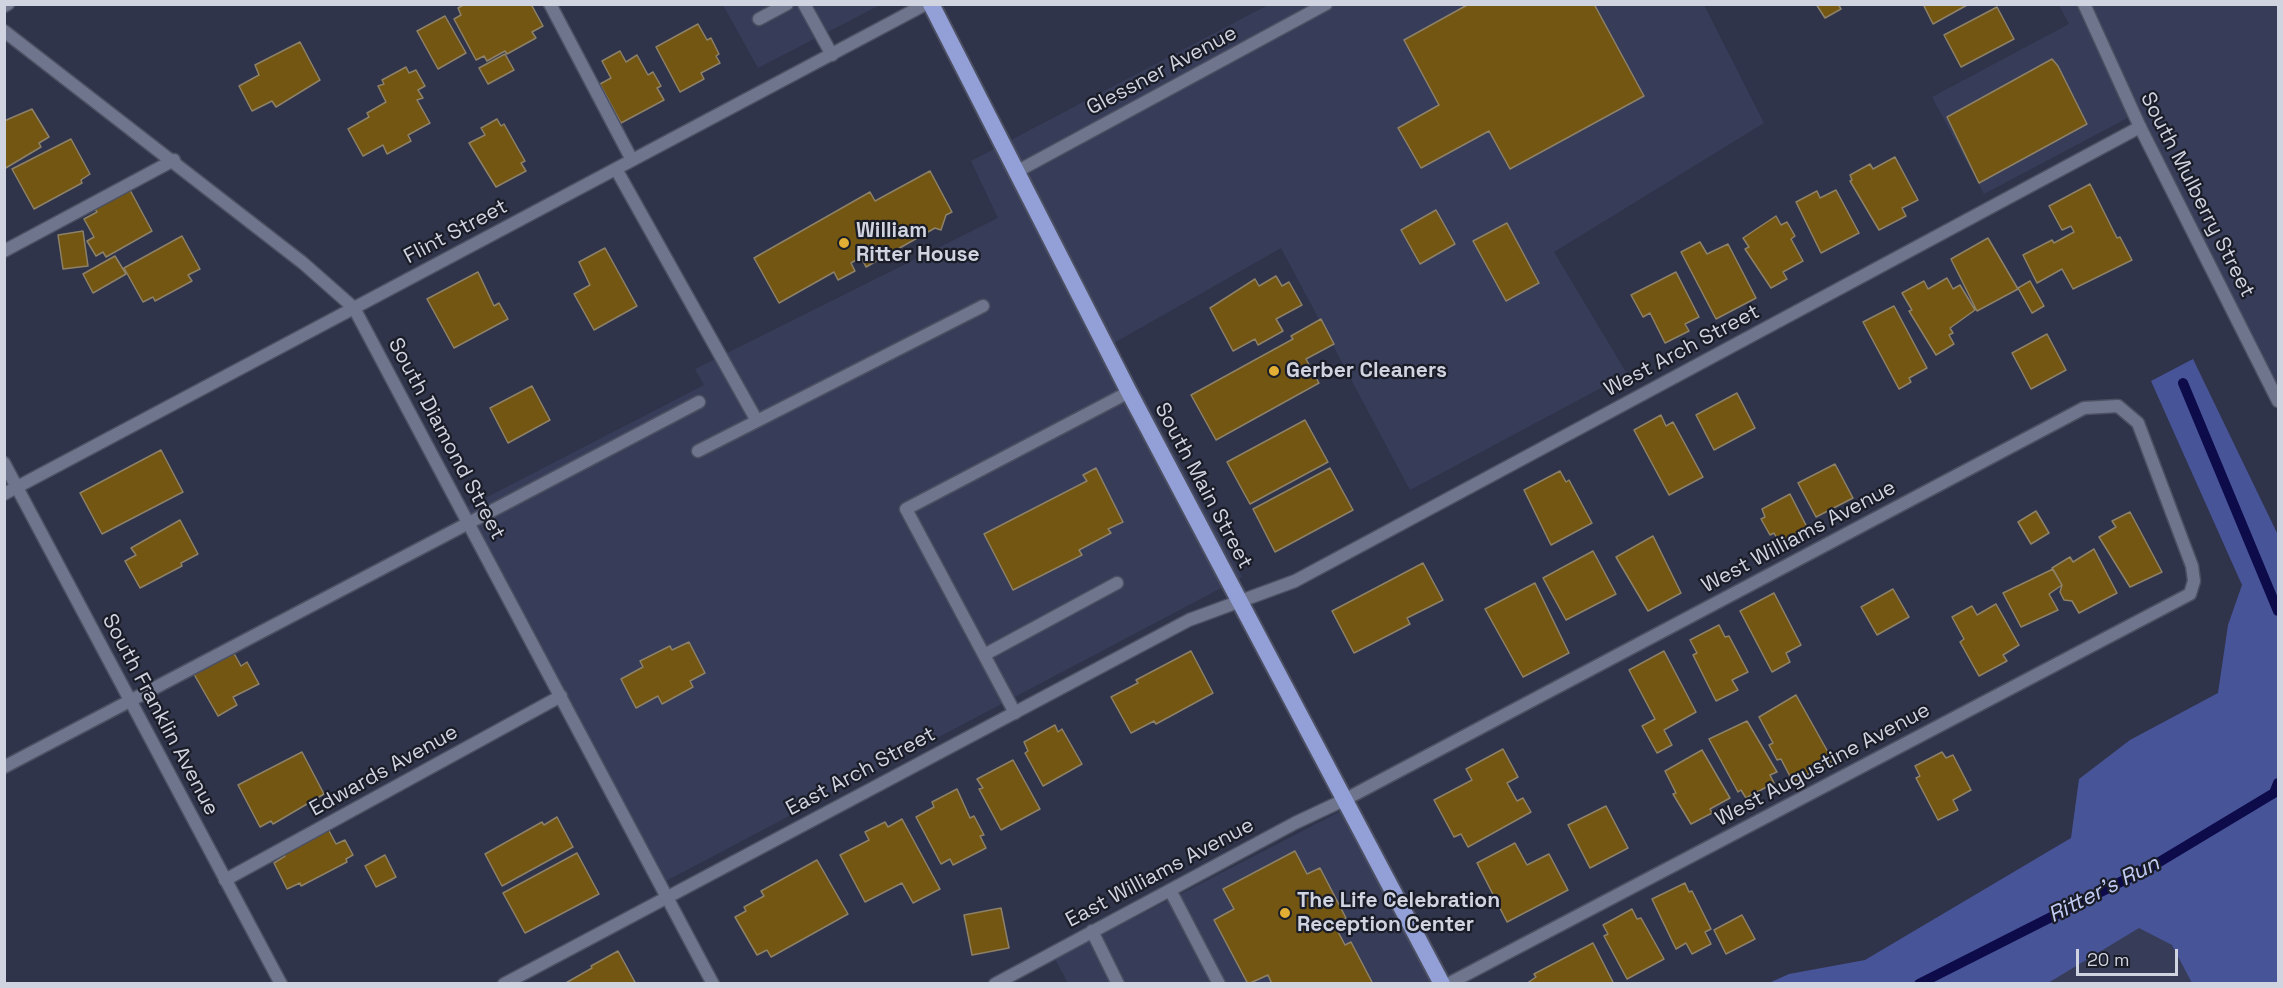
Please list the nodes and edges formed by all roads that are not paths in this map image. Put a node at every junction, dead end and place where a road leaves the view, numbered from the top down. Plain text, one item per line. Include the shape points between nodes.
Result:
1 (550, 4) edge
2 (787, 4) edge
3 (804, 4) edge
4 (927, 4) edge
5 (931, 4) edge
6 (1326, 4) edge
7 (2084, 4) edge
8 (759, 19) dead end
9 (4, 31) edge
10 (831, 55) junction
11 (2140, 127) junction
12 (174, 160) junction
13 (633, 160) junction
14 (616, 169) junction
15 (1016, 172) junction
16 (4, 251) edge
17 (983, 306) dead end
18 (354, 308) junction
19 (1129, 392) junction
20 (2278, 400) edge
21 (699, 402) dead end
22 (757, 421) junction
23 (699, 451) dead end
24 (4, 463) edge
25 (17, 487) junction
26 (4, 494) edge
27 (468, 521) junction
28 (2192, 566) joint
29 (1117, 583) dead end
30 (1238, 601) junction
31 (984, 655) junction
32 (561, 696) junction
33 (130, 702) junction
34 (1016, 713) junction
35 (4, 767) edge
36 (1344, 800) junction
37 (225, 880) junction
38 (1170, 890) junction
39 (667, 897) junction
40 (1092, 932) junction
41 (281, 984) edge
42 (504, 984) edge
43 (713, 984) edge
44 (994, 984) edge
45 (1118, 984) edge
46 (1219, 984) edge
47 (1442, 984) edge
48 (1448, 984) edge

1 - 13 street
2 - 8 street
3 - 10 street
4 - 10 street, Flint Street
5 - 15 highway, South Main Street
6 - 15 street, Glessner Avenue
7 - 11 street, South Mulberry Street
9 - 12 street, South Diamond Street
10 - 13 street, Flint Street
11 - 20 street, South Mulberry Street
11 - 30 street, West Arch Street via 1295,581
12 - 16 street
12 - 18 street, South Diamond Street
13 - 14 street, Flint Street
14 - 18 street, Flint Street
14 - 22 street
15 - 19 highway, South Main Street
17 - 22 street
18 - 25 street, Flint Street
18 - 27 street, South Diamond Street
19 - 30 highway, South Main Street
19 - 31 street via 906,509
21 - 27 street
22 - 23 street
24 - 25 street, South Franklin Avenue
25 - 26 street, Flint Street
25 - 33 street, South Franklin Avenue
27 - 32 street, South Diamond Street
27 - 33 street
28 - 36 street, West Williams Avenue via 2138,423 2118,406 2084,408
28 - 48 street, West Augustine Avenue via 2194,581 2190,594
29 - 31 street
30 - 34 street, East Arch Street via 1189,620
30 - 36 highway, South Main Street
31 - 34 street
32 - 37 street, Edwards Avenue
32 - 39 street, South Diamond Street
33 - 35 street
33 - 37 street, South Franklin Avenue
34 - 39 street, East Arch Street
36 - 38 street, East Williams Avenue
36 - 47 highway, South Main Street
37 - 41 street, South Franklin Avenue
38 - 40 street, East Williams Avenue
38 - 46 street
39 - 42 street, East Arch Street
39 - 43 street, South Diamond Street
40 - 44 street, East Williams Avenue
40 - 45 street

